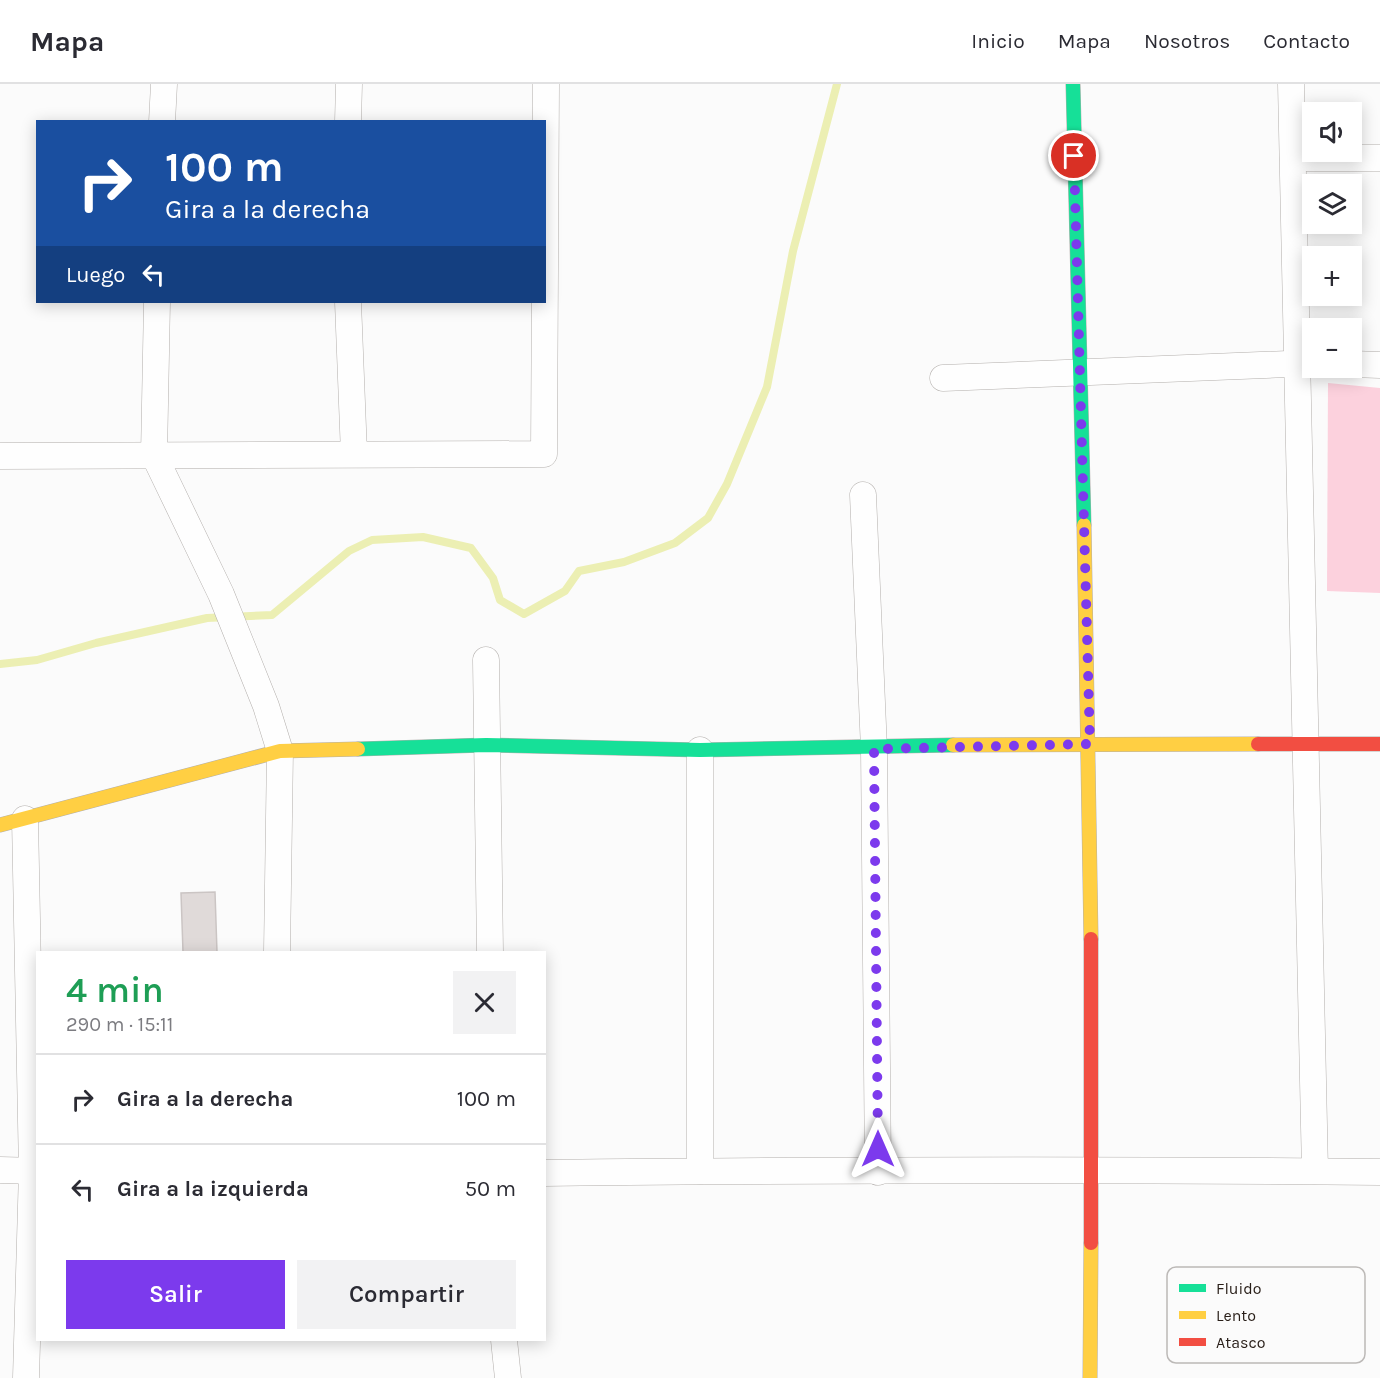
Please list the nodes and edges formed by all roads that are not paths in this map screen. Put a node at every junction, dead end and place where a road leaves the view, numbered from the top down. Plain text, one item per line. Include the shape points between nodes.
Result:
1 (164, 84) edge
2 (349, 84) edge
3 (546, 84) edge
4 (1072, 84) edge
5 (1291, 84) edge
6 (162, 120) edge
7 (348, 120) edge
8 (546, 120) edge
9 (1293, 158) junction
10 (1380, 158) edge
11 (158, 303) edge
12 (348, 303) edge
13 (545, 303) edge
14 (1302, 318) edge
15 (1302, 362) edge
16 (1362, 364) edge
17 (1380, 365) edge
18 (1080, 371) junction
19 (943, 378) dead end
20 (1305, 378) edge
21 (354, 454) junction
22 (154, 455) junction
23 (0, 456) edge
24 (863, 495) dead end
25 (486, 660) dead end
26 (1090, 744) junction
27 (1380, 744) edge
28 (486, 745) junction
29 (1305, 745) junction
30 (874, 749) junction
31 (700, 750) junction
32 (280, 751) junction
33 (25, 819) junction
34 (0, 825) edge
35 (277, 951) edge
36 (490, 951) edge
37 (1094, 1168) junction
38 (0, 1170) edge
39 (35, 1171) edge
40 (700, 1171) junction
41 (1315, 1171) junction
42 (878, 1172) junction
43 (1380, 1172) edge
44 (546, 1173) edge
45 (504, 1341) edge
46 (26, 1378) edge
47 (508, 1378) edge
48 (1090, 1378) edge

1 - 6 street
2 - 7 street
3 - 8 street
4 - 18 street
5 - 9 street
9 - 10 street
9 - 14 street
11 - 22 street
12 - 21 street
13 - 21 street via 544,454
15 - 18 street
16 - 17 street
18 - 19 street
18 - 26 street
20 - 29 street
21 - 22 street
22 - 23 street
22 - 32 street via 221,594
24 - 30 street
25 - 28 street
26 - 29 street
26 - 30 street
26 - 37 street
27 - 29 street
28 - 31 street
28 - 32 street
28 - 36 street
29 - 41 street
30 - 31 street
30 - 42 street
31 - 40 street
32 - 33 street
32 - 35 street
33 - 34 street
33 - 39 street
37 - 41 street
37 - 42 street
37 - 48 street
38 - 39 street
39 - 46 street
40 - 42 street
40 - 44 street
41 - 43 street
45 - 47 street

